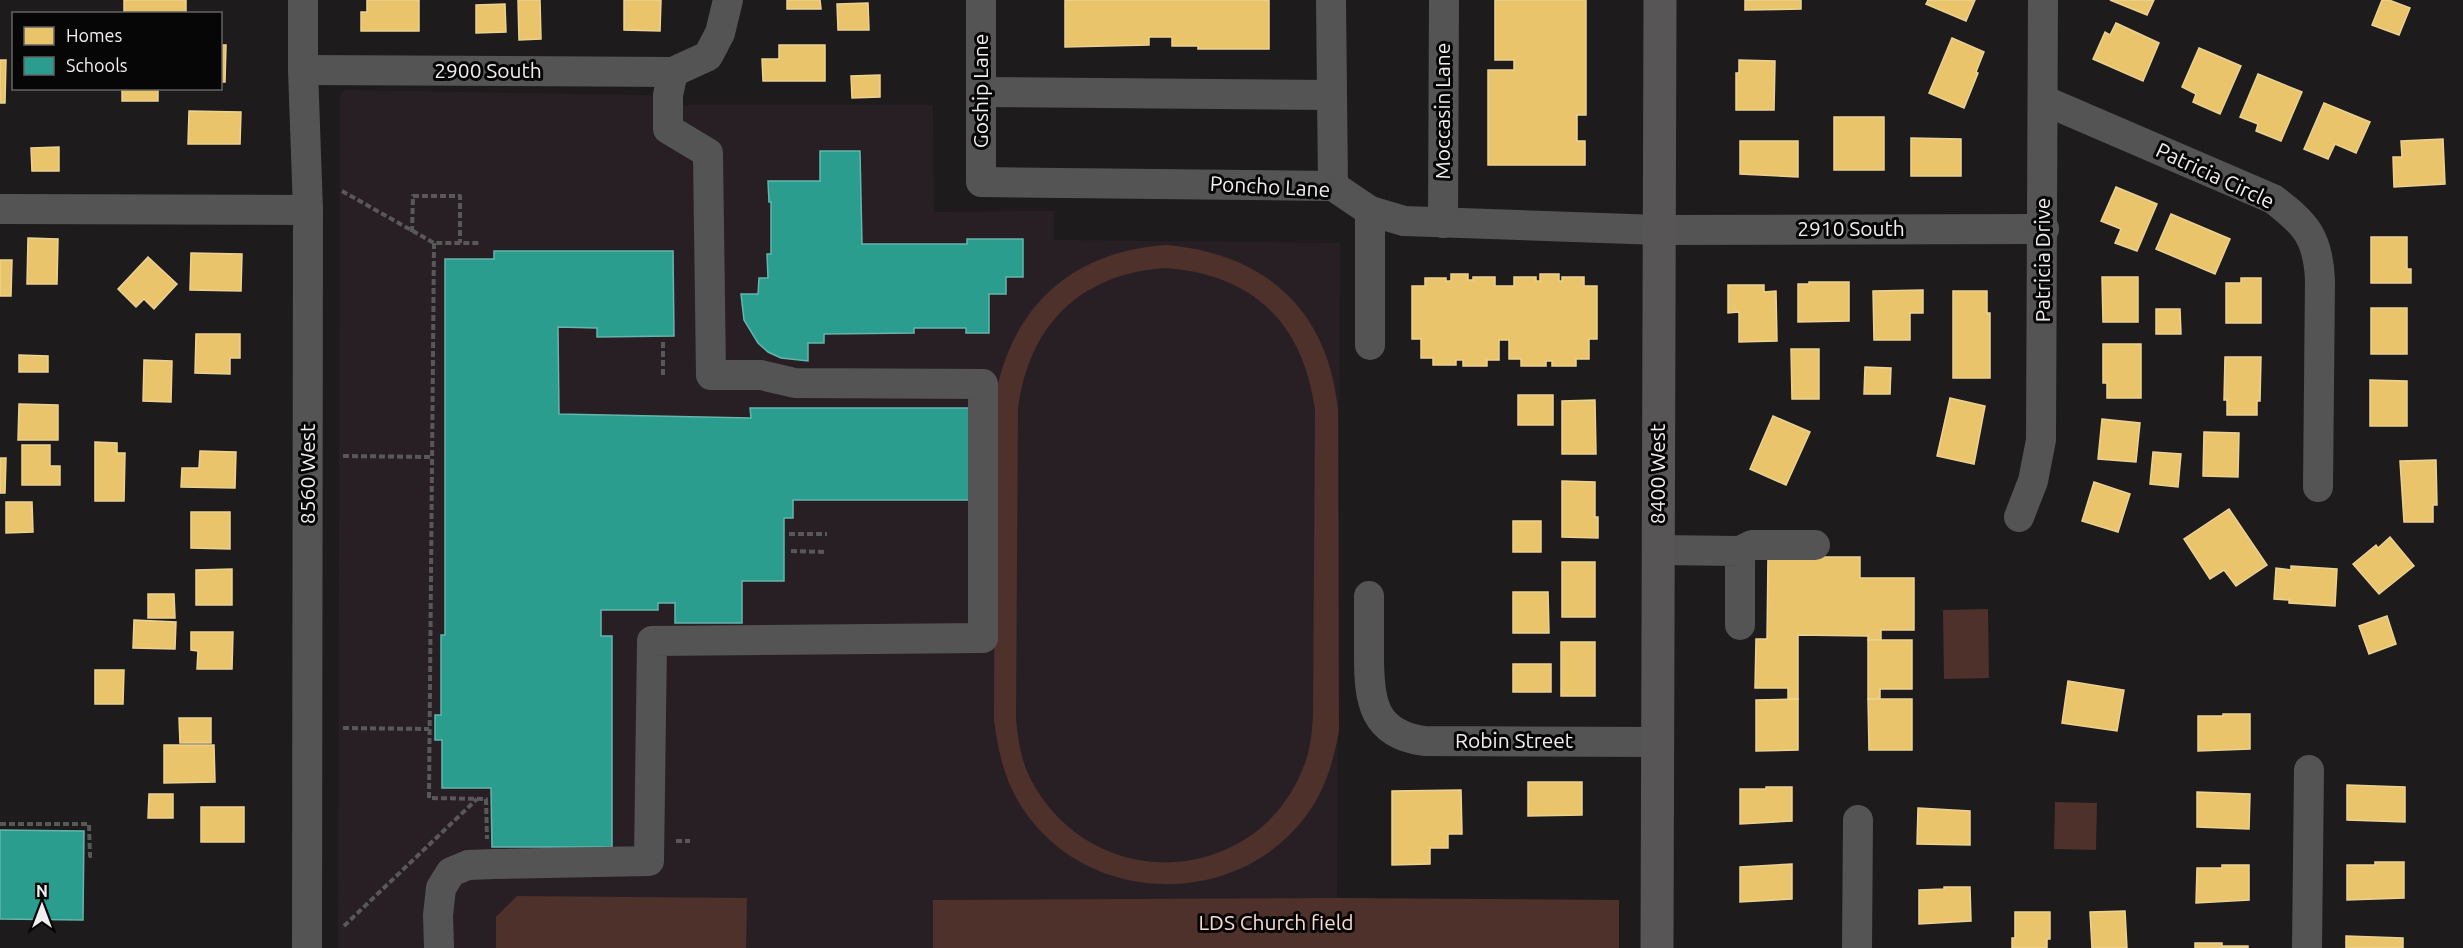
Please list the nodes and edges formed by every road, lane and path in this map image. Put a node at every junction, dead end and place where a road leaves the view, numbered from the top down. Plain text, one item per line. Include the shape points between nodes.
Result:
1 (303, 0) edge
2 (728, 0) edge
3 (981, 0) edge
4 (1331, 0) edge
5 (1444, 0) edge
6 (1660, 0) edge
7 (2043, 0) edge
8 (303, 70) junction
9 (672, 72) junction
10 (981, 92) junction
11 (1332, 94) junction
12 (2043, 100) junction
13 (981, 182) joint
14 (1333, 186) junction
15 (342, 191) dead end
16 (0, 209) edge
17 (308, 210) junction
18 (1370, 211) junction
19 (1443, 223) junction
20 (2044, 229) junction
21 (1659, 230) junction
22 (412, 232) junction
23 (434, 243) junction
24 (460, 243) junction
25 (479, 243) dead end
26 (663, 342) dead end
27 (1370, 345) dead end
28 (663, 375) dead end
29 (343, 456) dead end
30 (432, 458) junction
31 (2318, 487) dead end
32 (2019, 517) dead end
33 (789, 534) dead end
34 (827, 534) dead end
35 (1815, 545) dead end
36 (1658, 550) junction
37 (791, 551) dead end
38 (1740, 551) junction
39 (827, 552) dead end
40 (1369, 596) dead end
41 (1740, 625) dead end
42 (343, 728) dead end
43 (430, 729) junction
44 (1658, 742) junction
45 (2309, 770) dead end
46 (477, 799) junction
47 (1858, 820) dead end
48 (0, 824) edge
49 (487, 843) dead end
50 (95, 856) dead end
51 (344, 926) dead end
52 (308, 948) edge
53 (439, 948) edge
54 (1657, 948) edge
55 (1857, 948) edge
56 (2307, 948) edge

1 - 8 street, 8560 West
2 - 9 street via 720,33 708,56
3 - 10 street, Goship Lane
4 - 11 street
5 - 19 street, Moccasin Lane
6 - 21 main road, 8400 West
7 - 12 street, Patricia Drive
8 - 9 street, 2900 South
8 - 17 street, 8560 West
9 - 53 street via 668,129 708,153 711,375 761,375 795,383 983,384 983,639 652,641 649,861 468,865 451,872 441,888
10 - 11 street
10 - 13 street, Goship Lane
11 - 14 street
12 - 20 street, Patricia Drive
12 - 31 street, Patricia Circle via 2273,199 2308,232 2319,258 2320,280
13 - 14 street, Poncho Lane
14 - 18 street, Poncho Lane
15 - 22 path
16 - 17 street
17 - 52 street, 8560 West
18 - 19 street, Poncho Lane via 1404,221
18 - 27 street
19 - 21 street, Poncho Lane
20 - 21 street, 2910 South
20 - 32 street, Patricia Drive via 2042,440 2033,481
21 - 36 main road, 8400 West
22 - 23 path
22 - 24 path via 413,196 460,196
23 - 24 path
23 - 30 path
24 - 25 path
26 - 28 path
29 - 30 path
30 - 43 path
33 - 34 path
35 - 38 street via 1752,544
36 - 38 street
36 - 44 main road, 8400 West
37 - 39 path
38 - 41 street
40 - 44 street, Robin Street via 1370,688 1379,717 1398,735 1424,741
42 - 43 path
43 - 46 path via 429,798
44 - 54 main road, 8400 West
45 - 56 street
46 - 49 path via 486,799
46 - 51 path
47 - 55 street
48 - 50 path via 89,824 90,856

